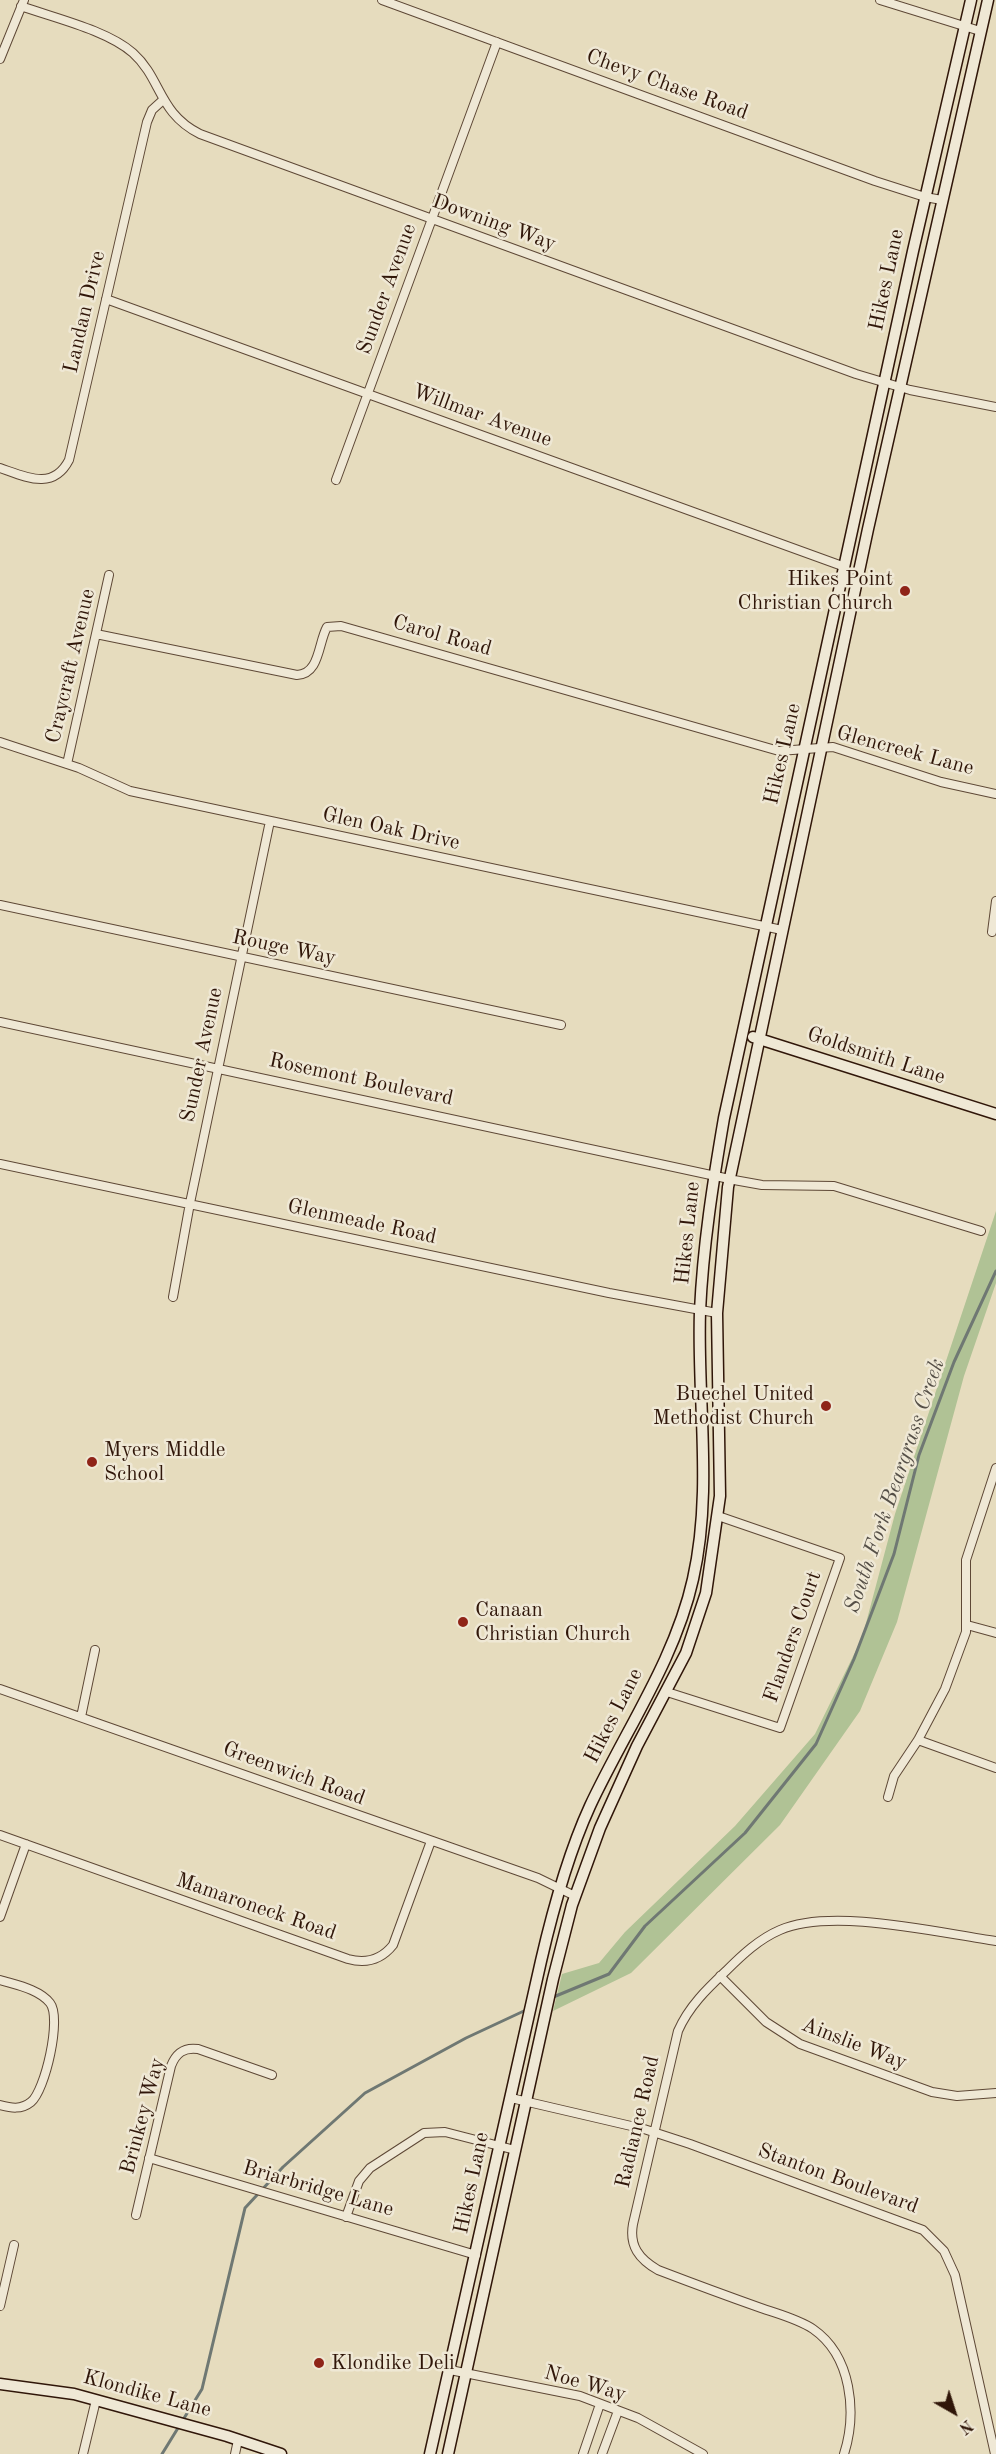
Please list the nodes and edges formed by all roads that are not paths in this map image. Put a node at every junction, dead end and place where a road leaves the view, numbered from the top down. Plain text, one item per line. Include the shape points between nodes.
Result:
1 (382, 0) edge
2 (880, 0) edge
3 (971, 0) edge
4 (988, 0) edge
5 (22, 3) edge
6 (964, 27) junction
7 (980, 31) junction
8 (497, 42) junction
9 (0, 59) edge
10 (164, 100) junction
11 (925, 197) junction
12 (942, 200) junction
13 (432, 219) junction
14 (106, 299) junction
15 (885, 382) junction
16 (902, 388) junction
17 (368, 394) junction
18 (996, 407) edge
19 (0, 468) edge
20 (336, 480) dead end
21 (845, 567) junction
22 (110, 575) dead end
23 (96, 634) junction
24 (0, 742) edge
25 (822, 748) junction
26 (805, 750) junction
27 (67, 765) junction
28 (996, 794) edge
29 (270, 821) junction
30 (996, 900) edge
31 (0, 905) edge
32 (764, 926) junction
33 (782, 930) junction
34 (992, 933) dead end
35 (242, 957) junction
36 (0, 1022) edge
37 (561, 1025) dead end
38 (743, 1034) junction
39 (759, 1039) junction
40 (219, 1068) junction
41 (996, 1114) edge
42 (0, 1164) edge
43 (714, 1174) junction
44 (730, 1179) junction
45 (190, 1203) junction
46 (981, 1232) dead end
47 (173, 1297) dead end
48 (700, 1311) junction
49 (717, 1313) junction
50 (996, 1468) edge
51 (718, 1516) junction
52 (967, 1625) junction
53 (996, 1633) edge
54 (94, 1650) dead end
55 (0, 1689) edge
56 (667, 1692) junction
57 (81, 1717) junction
58 (918, 1740) junction
59 (996, 1768) edge
60 (888, 1797) dead end
61 (0, 1835) edge
62 (431, 1841) junction
63 (26, 1845) junction
64 (560, 1887) junction
65 (575, 1896) junction
66 (0, 1917) edge
67 (996, 1941) edge
68 (720, 1976) junction
69 (0, 1980) edge
70 (272, 2075) dead end
71 (996, 2093) edge
72 (511, 2098) junction
73 (526, 2101) junction
74 (0, 2105) edge
75 (654, 2132) junction
76 (499, 2146) junction
77 (515, 2150) junction
78 (149, 2158) junction
79 (136, 2215) dead end
80 (346, 2217) junction
81 (14, 2245) dead end
82 (476, 2255) junction
83 (0, 2306) edge
84 (450, 2370) junction
85 (467, 2373) junction
86 (0, 2384) edge
87 (96, 2400) junction
88 (600, 2404) junction
89 (618, 2411) junction
90 (238, 2440) junction
91 (83, 2454) edge
92 (235, 2454) edge
93 (281, 2454) edge
94 (430, 2454) edge
95 (448, 2454) edge
96 (583, 2454) edge
97 (602, 2454) edge
98 (703, 2454) edge
99 (844, 2454) edge
100 (995, 2454) edge

1 - 8 street, Chevy Chase Road
2 - 6 street
3 - 6 main road, Hikes Lane
4 - 7 main road, Hikes Lane
5 - 9 street
5 - 10 street, Downing Way via 123,46 137,57
6 - 7 street
6 - 11 main road, Hikes Lane
7 - 12 main road, Hikes Lane
8 - 11 street, Chevy Chase Road
8 - 13 street, Sunder Avenue
10 - 13 street, Downing Way via 174,117 200,134
10 - 14 street, Landan Drive via 152,110 147,122
11 - 12 street, Chevy Chase Road
11 - 15 main road, Hikes Lane
12 - 16 main road, Hikes Lane
13 - 15 street, Downing Way
13 - 17 street, Sunder Avenue
14 - 17 street, Willmar Avenue
14 - 19 street, Landan Drive via 64,470 40,481
15 - 16 street, Downing Way
15 - 21 main road, Hikes Lane
16 - 18 street, Downing Way
16 - 25 main road, Hikes Lane
17 - 20 street, Sunder Avenue
17 - 21 street, Willmar Avenue
21 - 26 main road, Hikes Lane
22 - 23 street, Craycraft Avenue
23 - 26 street, Carol Road via 297,675 312,669 327,627 341,626 779,751
23 - 27 street, Craycraft Avenue
24 - 27 street, Glen Oak Drive
25 - 26 street, Glencreek Lane
25 - 28 street, Glencreek Lane via 833,747 940,782
25 - 33 main road, Hikes Lane
26 - 32 main road, Hikes Lane
27 - 29 street, Glen Oak Drive via 130,792
29 - 32 street, Glen Oak Drive
29 - 35 street, Sunder Avenue
30 - 34 street
31 - 35 street, Rouge Way
32 - 33 street, Glen Oak Drive
32 - 38 main road, Hikes Lane
33 - 39 main road, Hikes Lane
35 - 37 street, Rouge Way
35 - 40 street, Sunder Avenue
36 - 40 street, Rosemont Boulevard
38 - 39 main road, Goldsmith Lane
38 - 43 main road, Hikes Lane
39 - 41 main road, Goldsmith Lane
39 - 44 main road, Hikes Lane
40 - 43 street, Rosemont Boulevard
40 - 45 street, Sunder Avenue
42 - 45 street, Glenmeade Road
43 - 44 street, Rosemont Boulevard
43 - 48 main road, Hikes Lane
44 - 46 street, Rosemont Boulevard via 762,1185 834,1185
44 - 49 main road, Hikes Lane
45 - 47 street, Sunder Avenue
45 - 48 street, Glenmeade Road
48 - 49 street, Glenmeade Road
48 - 64 main road, Hikes Lane via 703,1485 693,1579 670,1647 589,1808
49 - 51 main road, Hikes Lane via 721,1458
50 - 52 street via 966,1560
51 - 56 main road, Hikes Lane via 697,1625
51 - 56 street, Flanders Court via 840,1558 780,1728
52 - 53 street
52 - 58 street via 945,1689
54 - 57 street
55 - 57 street, Greenwich Road
56 - 65 main road, Hikes Lane via 613,1795
57 - 62 street, Greenwich Road
58 - 59 street
58 - 60 street via 894,1776
61 - 63 street, Mamaroneck Road
62 - 63 street, Mamaroneck Road via 393,1945 380,1958 366,1962 348,1959
62 - 64 street, Greenwich Road
63 - 66 street
64 - 65 street, Greenwich Road
64 - 72 main road, Hikes Lane
65 - 73 main road, Hikes Lane
67 - 68 street, Radiance Road via 854,1921 819,1920 793,1925 760,1941
68 - 71 street, Ainslie Way via 766,2022 800,2044 932,2092 957,2096
68 - 75 street, Radiance Road via 688,2010 678,2031
69 - 74 street via 45,1998 56,2019 38,2094 21,2108
70 - 78 street, Brinkey Way via 198,2049 179,2053 171,2066
72 - 73 street, Stanton Boulevard
72 - 76 main road, Hikes Lane
73 - 75 street, Stanton Boulevard
73 - 77 main road, Hikes Lane
75 - 99 street, Radiance Road via 633,2224 636,2251 644,2262 658,2270 797,2321 824,2338 841,2365 850,2398 851,2425
75 - 100 street, Stanton Boulevard via 904,2221 935,2240 955,2275
76 - 77 street
76 - 80 street via 441,2131 415,2137 364,2174
76 - 82 main road, Hikes Lane
77 - 85 main road, Hikes Lane
78 - 79 street, Brinkey Way
78 - 80 street, Briarbridge Lane
80 - 82 street, Briarbridge Lane
81 - 83 street
82 - 84 main road, Hikes Lane
84 - 85 street, Noe Way
84 - 94 main road, Hikes Lane
85 - 88 street, Noe Way
85 - 95 main road, Hikes Lane
86 - 87 main road, Klondike Lane
87 - 90 main road, Klondike Lane
87 - 91 street
88 - 89 street, Noe Way
88 - 96 street
89 - 97 street
89 - 98 street, Noe Way
90 - 92 street
90 - 93 main road, Klondike Lane

